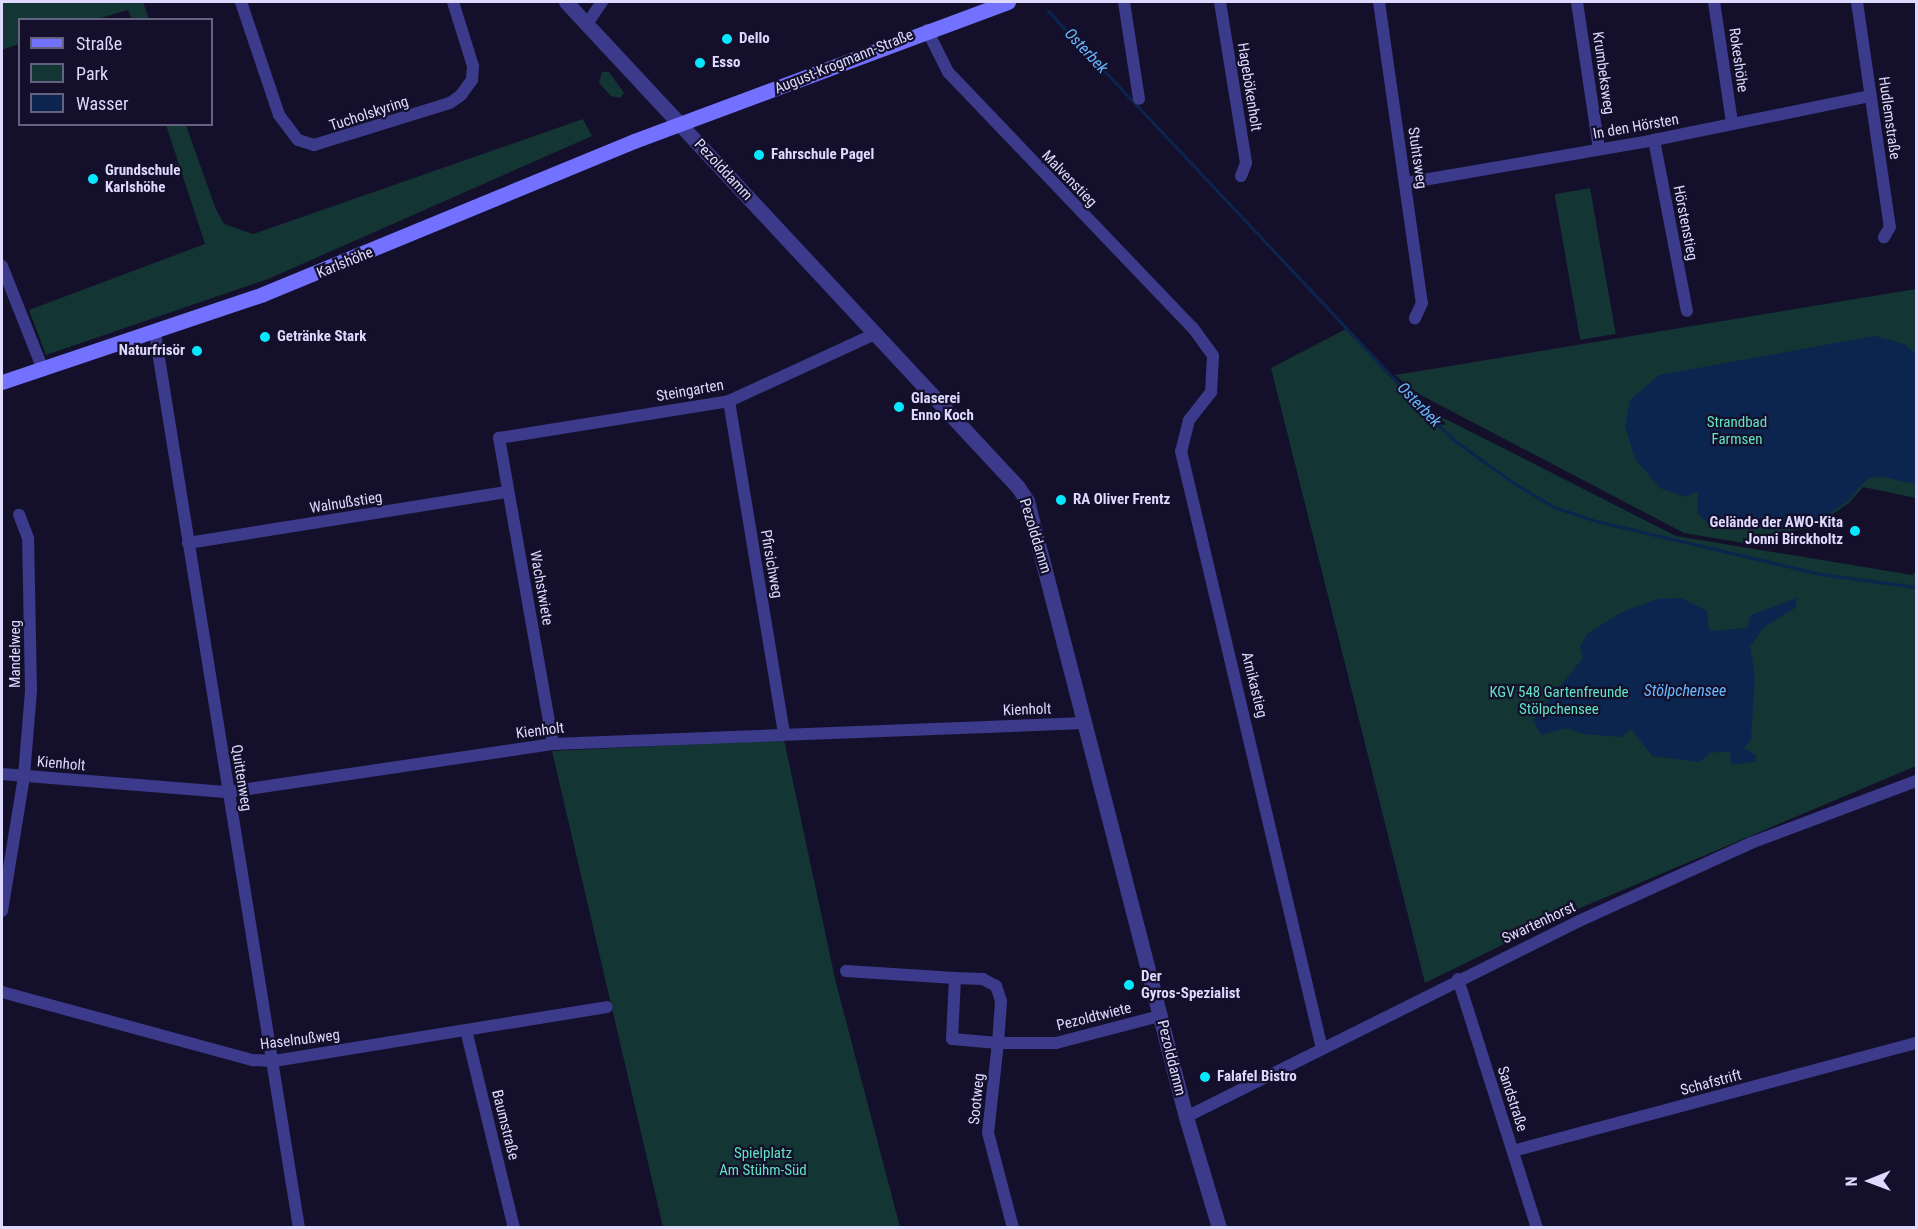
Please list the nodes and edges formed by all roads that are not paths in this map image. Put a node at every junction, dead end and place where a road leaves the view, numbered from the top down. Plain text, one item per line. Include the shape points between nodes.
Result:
1 (241, 2) edge
2 (453, 2) edge
3 (566, 2) edge
4 (602, 2) edge
5 (1008, 2) edge
6 (1124, 2) edge
7 (1220, 2) edge
8 (1379, 2) edge
9 (1577, 2) edge
10 (1714, 2) edge
11 (1857, 2) edge
12 (587, 24) junction
13 (927, 30) junction
14 (1871, 96) junction
15 (1139, 99) dead end
16 (1732, 123) junction
17 (681, 124) junction
18 (1654, 140) junction
19 (1599, 149) junction
20 (1241, 176) dead end
21 (1406, 183) junction
22 (1884, 237) dead end
23 (2, 266) edge
24 (1687, 311) dead end
25 (1415, 318) dead end
26 (155, 333) junction
27 (875, 334) junction
28 (1203, 339) joint
29 (42, 367) junction
30 (2, 381) edge
31 (729, 401) junction
32 (499, 438) joint
33 (508, 492) junction
34 (19, 515) dead end
35 (188, 543) junction
36 (1085, 723) junction
37 (784, 732) junction
38 (553, 744) junction
39 (2, 774) edge
40 (24, 776) junction
41 (1917, 781) edge
42 (228, 792) junction
43 (2, 904) edge
44 (846, 971) dead end
45 (955, 978) junction
46 (1458, 979) junction
47 (2, 992) edge
48 (607, 1007) dead end
49 (1160, 1016) junction
50 (466, 1030) junction
51 (998, 1042) junction
52 (1917, 1043) edge
53 (1322, 1049) junction
54 (274, 1061) junction
55 (1186, 1117) junction
56 (1513, 1151) junction
57 (299, 1227) edge
58 (514, 1227) edge
59 (1013, 1227) edge
60 (1218, 1227) edge
61 (1537, 1227) edge

1 - 2 street, Tucholskyring via 279,115 298,140 314,145 439,107 461,95 472,81 473,66
3 - 12 street, Pezolddamm
4 - 12 street
5 - 13 main road, August-Krogmann-Straße
6 - 15 street
7 - 20 street, Hagebökenholt via 1246,164
8 - 21 street, Stuhtsweg
9 - 19 street, Krumbeksweg
10 - 16 street, Rokeshöhe
11 - 14 street, Hudlemstraße
12 - 17 street, Pezolddamm
13 - 17 main road, August-Krogmann-Straße
13 - 28 street, Malvenstieg via 948,72
14 - 16 street, In den Hörsten
14 - 22 street, Hudlemstraße via 1890,227
16 - 18 street, In den Hörsten
17 - 26 main road, Karlshöhe via 303,279
17 - 27 street, Pezolddamm
18 - 19 street, In den Hörsten
18 - 24 street, Hörstenstieg
19 - 21 street, In den Hörsten
21 - 25 street, Stuhtsweg via 1422,303
23 - 29 street
26 - 29 main road, Karlshöhe
26 - 35 street, Quittenweg
27 - 31 street, Steingarten
27 - 36 street, Pezolddamm via 1027,501
28 - 53 street, Arnikastieg via 1214,356 1215,375 1211,392 1189,420 1181,451
29 - 30 main road, Karlshöhe
31 - 32 street, Steingarten
31 - 37 street, Pfirsichweg
32 - 33 street, Wachstwiete
33 - 35 street, Walnußstieg
33 - 38 street, Wachstwiete
34 - 40 street, Mandelweg via 28,538 32,648
35 - 42 street, Quittenweg
36 - 37 street, Kienholt
36 - 49 street, Pezolddamm
37 - 38 street, Kienholt
38 - 42 street, Kienholt
39 - 40 street, Kienholt
40 - 42 street, Kienholt
40 - 43 street, Mandelweg
41 - 46 street, Swartenhorst via 1752,843
42 - 54 street, Quittenweg
44 - 45 street
45 - 51 street via 983,979 996,986 1001,1001
45 - 51 street, Pezoldtwiete via 952,1039
46 - 53 street, Swartenhorst
46 - 56 street, Sandstraße
47 - 54 street, Haselnußweg via 253,1060
48 - 50 street, Haselnußweg
49 - 51 street, Pezoldtwiete via 1056,1043
49 - 55 street, Pezolddamm
50 - 54 street, Haselnußweg
50 - 58 street, Baumstraße
51 - 59 street, Sootweg via 988,1133
52 - 56 street, Schafstrift
53 - 55 street, Swartenhorst
54 - 57 street, Quittenweg
55 - 60 street, Pezolddamm
56 - 61 street, Sandstraße

